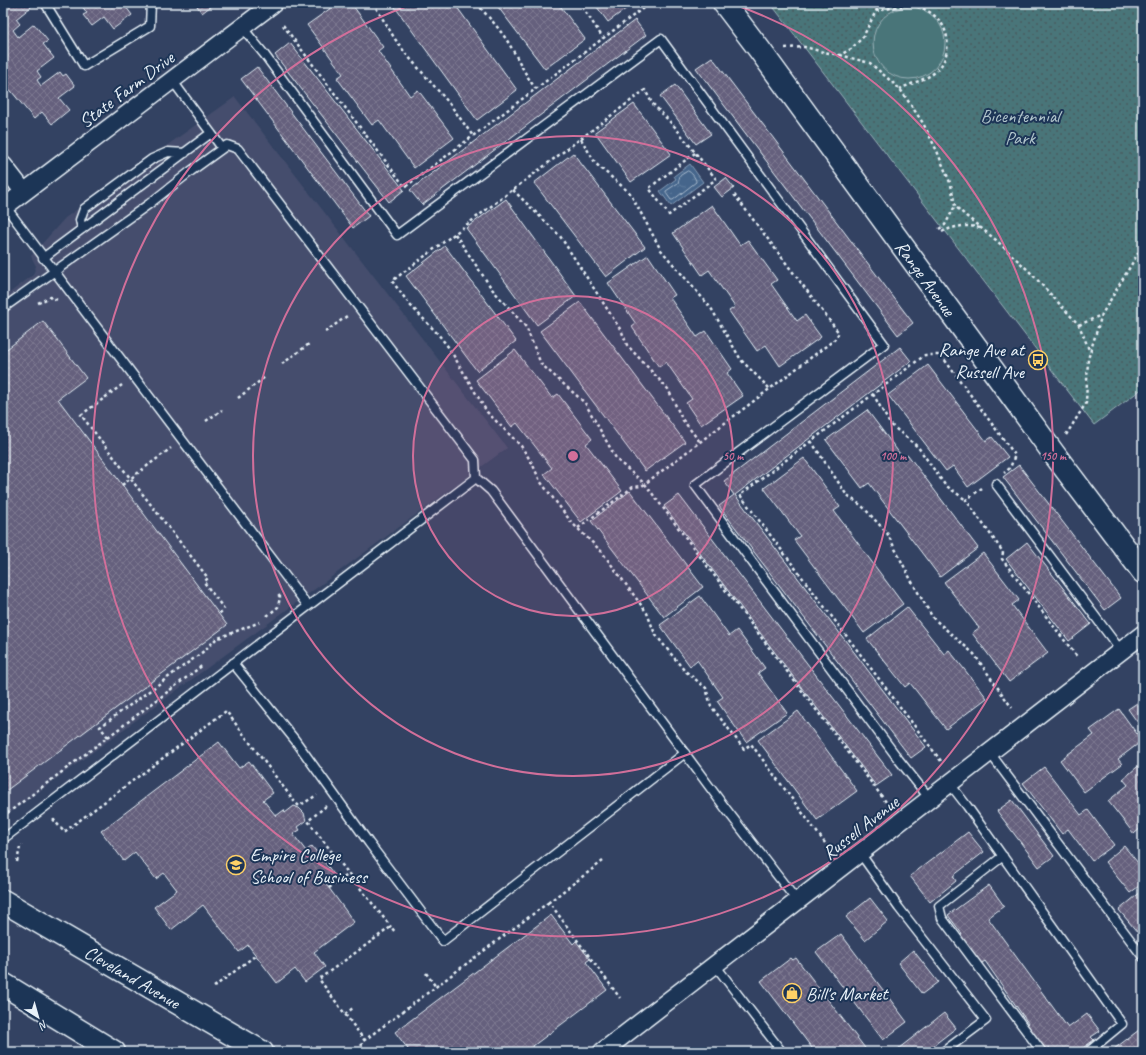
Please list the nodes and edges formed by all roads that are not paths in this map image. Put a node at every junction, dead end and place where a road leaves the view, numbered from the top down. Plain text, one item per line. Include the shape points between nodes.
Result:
1 (45, 3) edge
2 (151, 3) edge
3 (274, 3) edge
4 (724, 3) edge
5 (242, 27) junction
6 (172, 80) junction
7 (211, 133) junction
8 (222, 148) junction
9 (185, 153) junction
10 (3, 165) edge
11 (24, 192) junction
12 (4, 207) edge
13 (82, 229) junction
14 (43, 258) junction
15 (54, 271) junction
16 (3, 308) edge
17 (476, 478) junction
18 (997, 481) road end
19 (1143, 572) edge
20 (308, 606) junction
21 (1143, 634) edge
22 (1122, 651) junction
23 (234, 663) junction
24 (685, 753) junction
25 (990, 753) junction
26 (950, 784) junction
27 (930, 799) junction
28 (3, 839) edge
29 (860, 853) junction
30 (1002, 856) junction
31 (3, 900) edge
32 (797, 902) junction
33 (1143, 957) edge
34 (715, 965) junction
35 (3, 984) edge
36 (3, 995) edge
37 (86, 1052) edge
38 (114, 1052) edge
39 (262, 1052) edge
40 (602, 1052) edge
41 (782, 1052) edge
42 (943, 1052) edge
43 (1042, 1052) edge
44 (1088, 1052) edge

1 - 2 lane via 84,66 150,26
3 - 5 street, State Farm Drive
4 - 19 main road, Range Avenue
5 - 6 street, State Farm Drive
5 - 27 lane via 397,235 660,39 884,344 695,486
6 - 7 lane
6 - 11 street, State Farm Drive
7 - 8 lane
7 - 9 lane
8 - 15 lane
8 - 17 lane via 227,145 238,149 475,460
9 - 13 lane
9 - 13 lane via 168,152 152,159 84,209 80,220
10 - 11 street
11 - 12 street, State Farm Drive
12 - 14 lane
13 - 14 lane
14 - 15 lane
15 - 16 lane
15 - 20 lane
17 - 20 lane
17 - 24 lane via 491,491
18 - 22 lane
20 - 23 lane
21 - 22 street, Russell Avenue
22 - 25 street, Russell Avenue
23 - 24 lane via 295,740 443,941
23 - 28 lane
24 - 32 lane
25 - 26 street, Russell Avenue
25 - 33 lane
26 - 27 street, Russell Avenue
26 - 30 lane
27 - 29 street, Russell Avenue
29 - 32 street, Russell Avenue
29 - 42 lane via 986,1020
30 - 43 lane via 939,906 942,918
30 - 44 lane via 1122,1024
31 - 39 main road, Cleveland Avenue
32 - 34 street, Russell Avenue
34 - 40 street, Russell Avenue
34 - 41 lane
35 - 38 main road
36 - 37 main road

